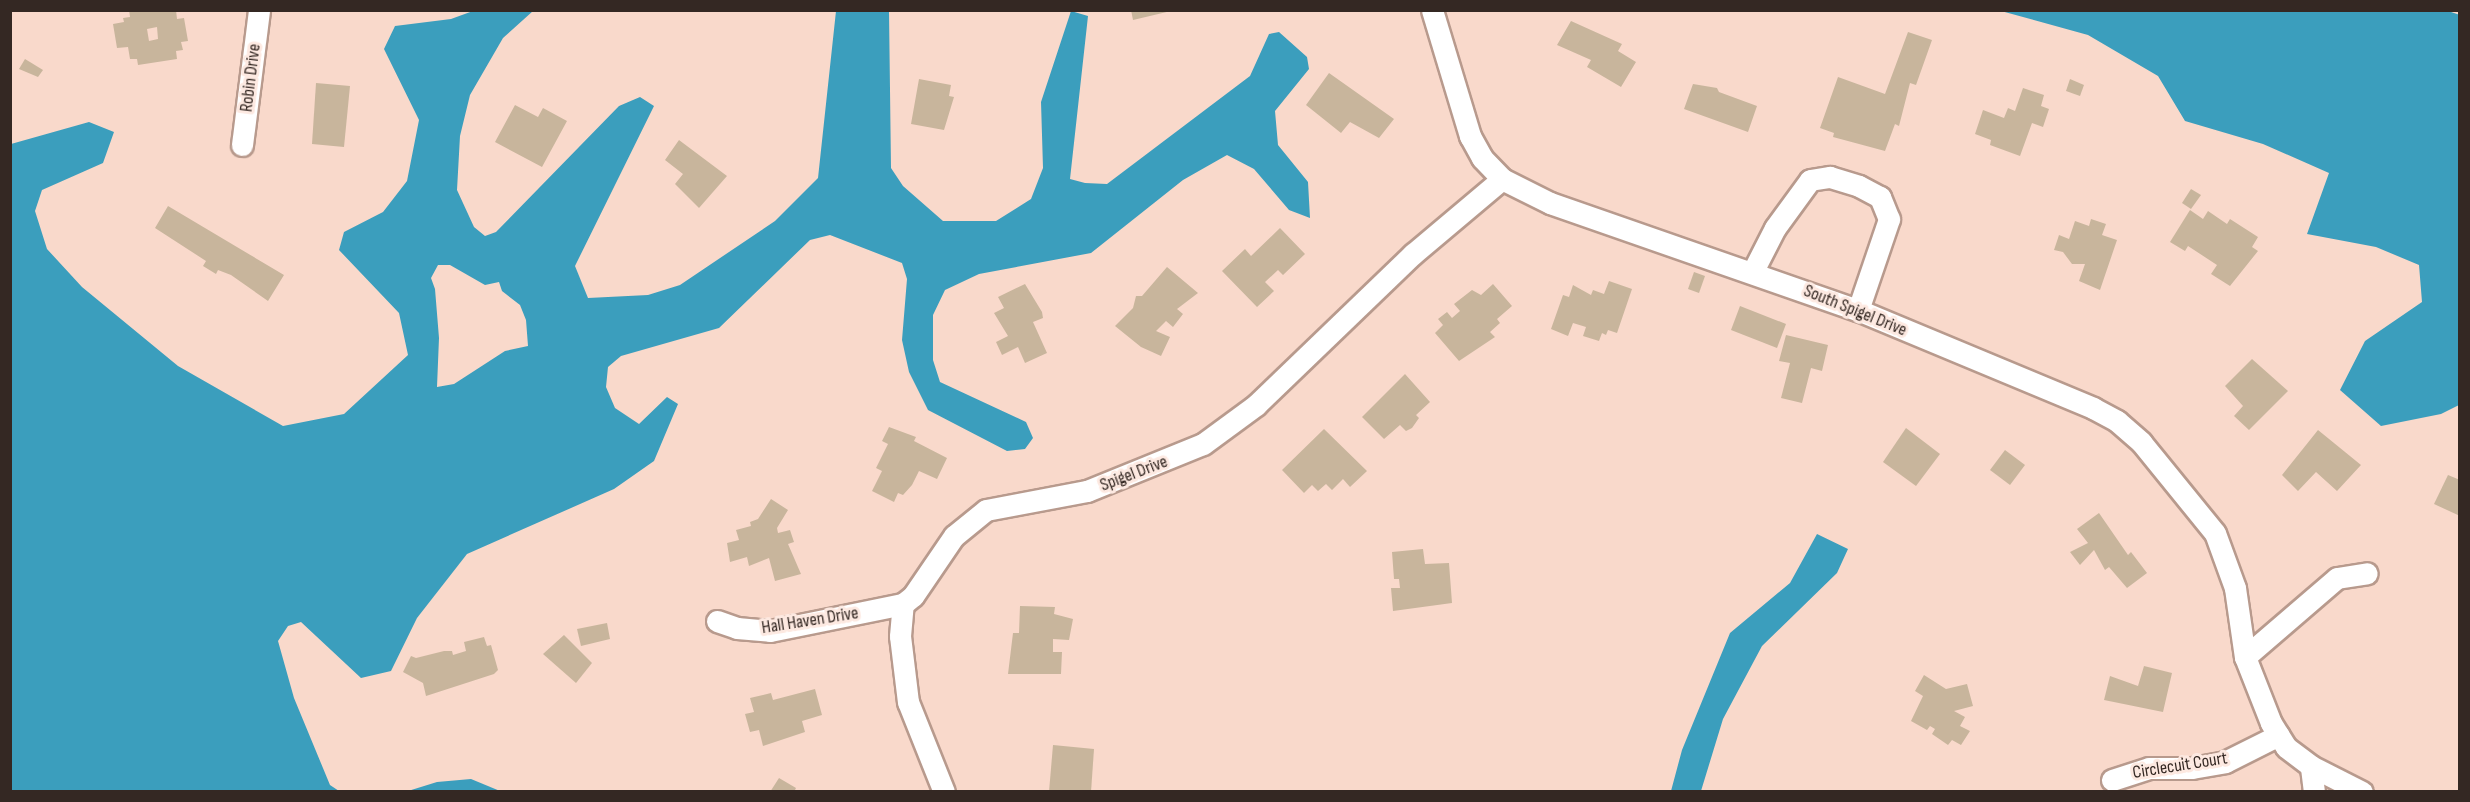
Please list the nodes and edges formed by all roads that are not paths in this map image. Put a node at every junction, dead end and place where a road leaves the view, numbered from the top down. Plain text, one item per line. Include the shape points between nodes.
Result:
1 (259, 10) edge
2 (1432, 10) edge
3 (242, 145) dead end
4 (1502, 179) junction
5 (1753, 271) junction
6 (1858, 310) junction
7 (2367, 573) dead end
8 (903, 604) junction
9 (717, 621) dead end
10 (2245, 657) junction
11 (2279, 735) junction
12 (2311, 766) junction
13 (2112, 780) dead end
14 (944, 792) edge
15 (2314, 792) edge
16 (2362, 792) edge

1 - 3 street, Robin Drive
2 - 4 street, South Spigel Drive via 1470,136 1482,158
4 - 5 street, South Spigel Drive via 1550,203
4 - 8 street, Spigel Drive via 1413,254 1234,423 1178,457 1087,491 986,510 954,536 914,596
5 - 6 street, South Spigel Drive
5 - 6 street via 1775,228 1810,180 1830,177 1859,186 1880,197 1889,219
6 - 10 street, South Spigel Drive via 2093,408 2141,442 2215,533 2235,588
7 - 10 street via 2337,578
8 - 9 street, Hall Haven Drive via 770,631 737,628
8 - 14 street via 900,636 908,702
10 - 11 street, South Spigel Drive via 2256,692
11 - 12 street, South Spigel Drive
11 - 13 street, Circlecuit Court via 2225,762 2192,768 2149,768
12 - 15 street
12 - 16 street, South Spigel Drive

